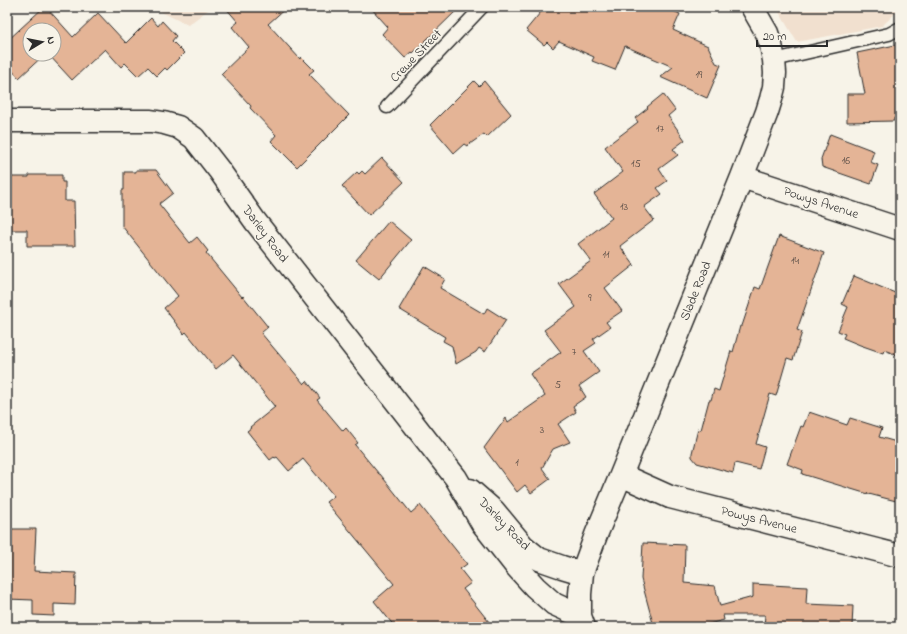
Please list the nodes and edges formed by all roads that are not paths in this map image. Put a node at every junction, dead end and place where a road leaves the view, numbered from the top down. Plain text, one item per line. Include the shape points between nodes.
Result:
1 (482, 7) edge
2 (752, 7) edge
3 (900, 28) edge
4 (774, 60) junction
5 (387, 107) dead end
6 (7, 121) edge
7 (742, 177) junction
8 (900, 229) edge
9 (621, 475) junction
10 (456, 478) junction
11 (900, 556) edge
12 (582, 572) junction
13 (582, 621) edge

1 - 5 lane, Crewe Street
2 - 4 street, Slade Road via 767,33
3 - 4 lane via 889,34
4 - 7 street, Slade Road via 771,99
6 - 10 street, Darley Road via 151,121 178,127 194,138 255,221
7 - 8 street, Powys Avenue
7 - 9 street, Slade Road
9 - 11 street, Powys Avenue via 670,497
9 - 12 street, Slade Road
10 - 12 street, Darley Road via 494,511 523,546 539,559
10 - 13 street, Darley Road via 482,523 515,565 554,604
12 - 13 street, Darley Road

